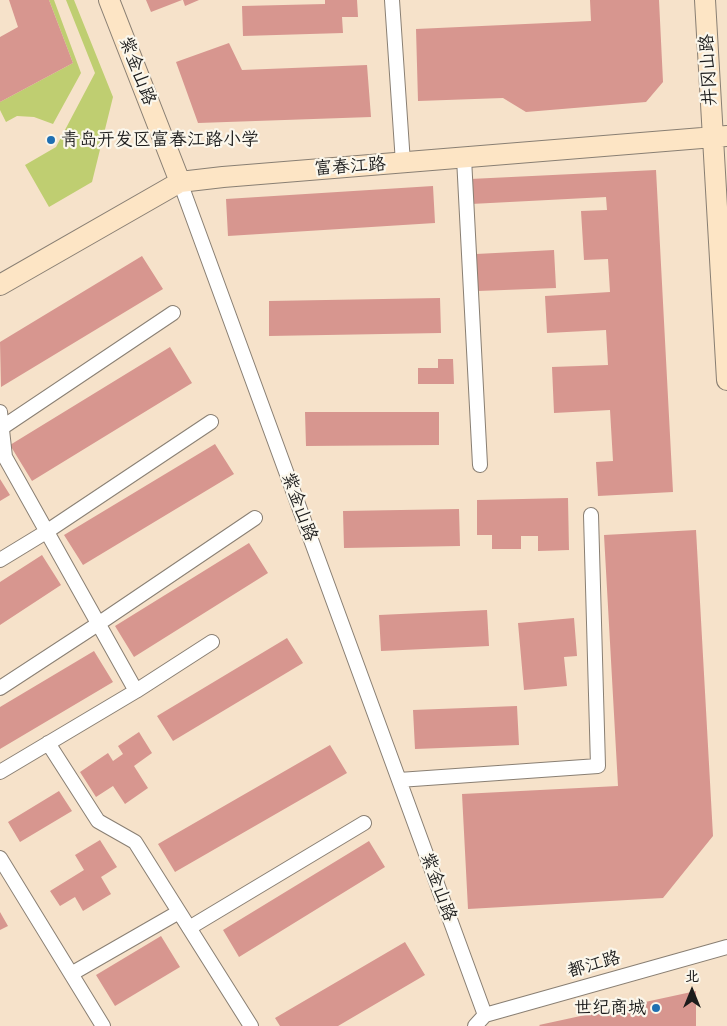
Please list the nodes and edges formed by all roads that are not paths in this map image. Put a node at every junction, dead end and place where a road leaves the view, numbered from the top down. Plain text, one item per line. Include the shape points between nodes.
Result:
1 (109, 0) edge
2 (392, 0) edge
3 (705, 0) edge
4 (720, 136) edge
5 (464, 158) junction
6 (403, 163) junction
7 (180, 182) junction
8 (0, 285) edge
9 (173, 313) dead end
10 (727, 380) edge
11 (0, 412) edge
12 (211, 422) dead end
13 (1, 428) edge
14 (480, 465) dead end
15 (591, 515) dead end
16 (255, 518) dead end
17 (46, 532) junction
18 (0, 560) edge
19 (98, 624) junction
20 (212, 642) dead end
21 (0, 688) edge
22 (136, 691) junction
23 (48, 743) junction
24 (0, 772) edge
25 (399, 780) junction
26 (364, 823) dead end
27 (2, 864) edge
28 (179, 912) junction
29 (189, 928) junction
30 (727, 947) edge
31 (71, 974) junction
32 (485, 1015) junction
33 (103, 1026) edge
34 (251, 1026) edge
35 (475, 1026) edge

1 - 7 street, 紫金山路
2 - 6 street
3 - 4 street, 井冈山路
4 - 5 street, 富春江路
4 - 10 street, 井冈山路
5 - 6 street, 富春江路
5 - 14 street
6 - 7 street, 富春江路
7 - 8 street, 富春江路
7 - 25 street, 紫金山路
9 - 13 street
11 - 13 street
12 - 17 street
13 - 17 street via 5,457
15 - 25 street via 598,766
16 - 19 street
17 - 18 street
17 - 19 street
19 - 21 street
19 - 22 street
20 - 22 street
22 - 23 street
23 - 24 street
23 - 28 street via 98,821 135,842
25 - 32 street, 紫金山路
26 - 29 street
27 - 31 street
28 - 29 street
28 - 31 street
29 - 34 street
30 - 32 street, 都江路
31 - 33 street
32 - 35 street

